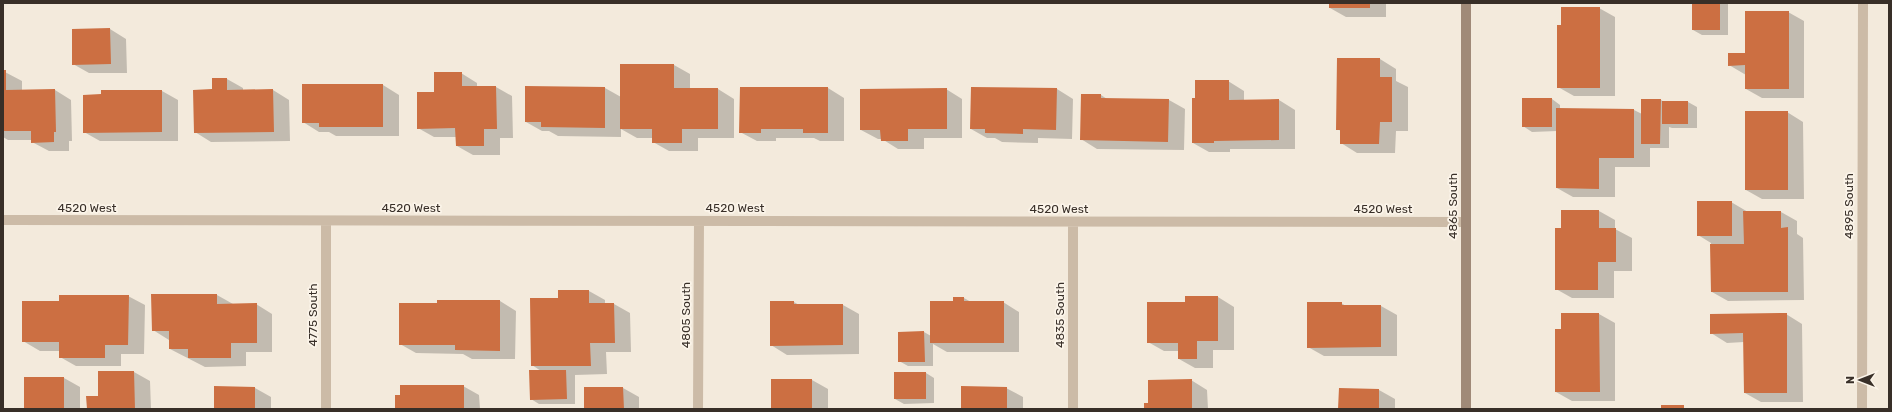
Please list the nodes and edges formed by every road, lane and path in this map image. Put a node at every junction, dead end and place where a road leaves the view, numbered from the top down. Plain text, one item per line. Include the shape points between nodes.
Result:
1 (1466, 3) edge
2 (1863, 3) edge
3 (3, 220) edge
4 (326, 221) junction
5 (699, 221) junction
6 (1073, 222) junction
7 (1466, 222) junction
8 (326, 409) edge
9 (698, 409) edge
10 (1073, 409) edge
11 (1466, 409) edge
12 (1862, 409) edge

1 - 7 street, 4865 South
2 - 12 street, 4895 South
3 - 4 street, 4520 West
4 - 5 street, 4520 West
4 - 8 street, 4775 South
5 - 6 street, 4520 West
5 - 9 street, 4805 South
6 - 7 street, 4520 West
6 - 10 street, 4835 South
7 - 11 street, 4865 South

